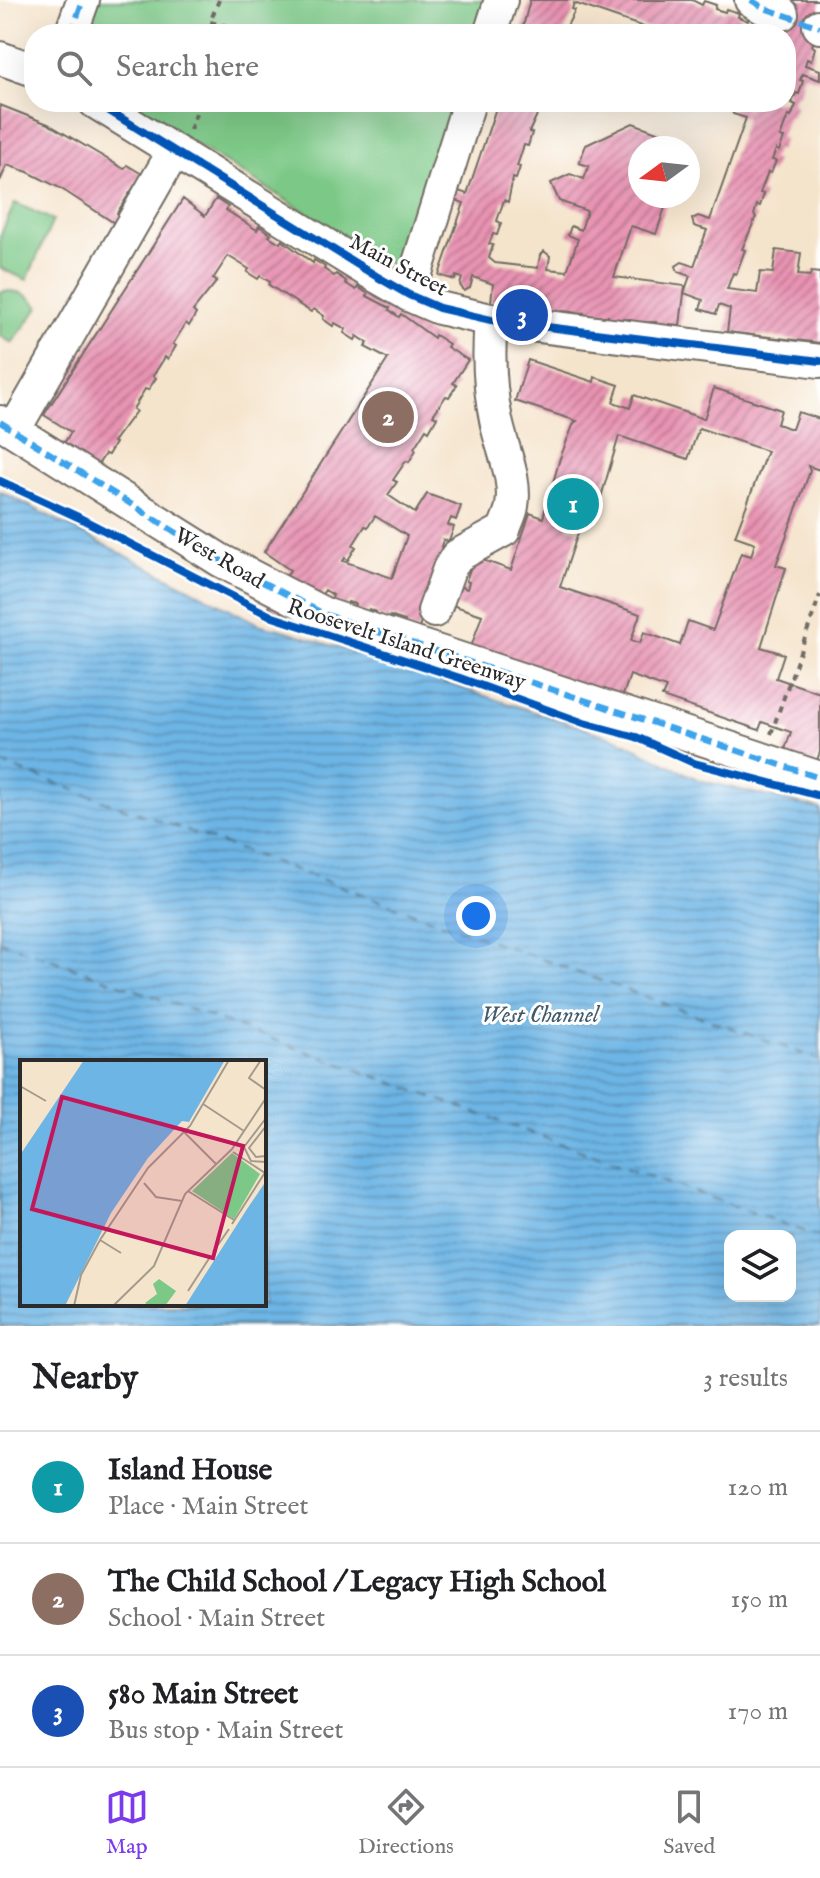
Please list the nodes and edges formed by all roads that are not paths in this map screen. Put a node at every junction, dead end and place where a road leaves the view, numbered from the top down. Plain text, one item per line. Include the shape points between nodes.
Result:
1 (83, 0) edge
2 (501, 0) edge
3 (751, 0) edge
4 (782, 14) dead end
5 (75, 24) edge
6 (493, 24) edge
7 (0, 58) edge
8 (24, 66) edge
9 (118, 112) edge
10 (466, 112) edge
11 (182, 140) junction
12 (409, 295) junction
13 (491, 320) junction
14 (820, 361) edge
15 (7, 426) edge
16 (434, 611) dead end
17 (820, 778) edge

1 - 5 street
2 - 6 street
3 - 4 street
7 - 8 street
9 - 11 street, Main Street
10 - 12 street
11 - 12 street, Main Street
11 - 15 street
12 - 13 street, Main Street
13 - 14 street, Main Street
13 - 16 street via 491,388 513,505 504,530 457,556
15 - 17 street, West Road via 220,560 324,614

